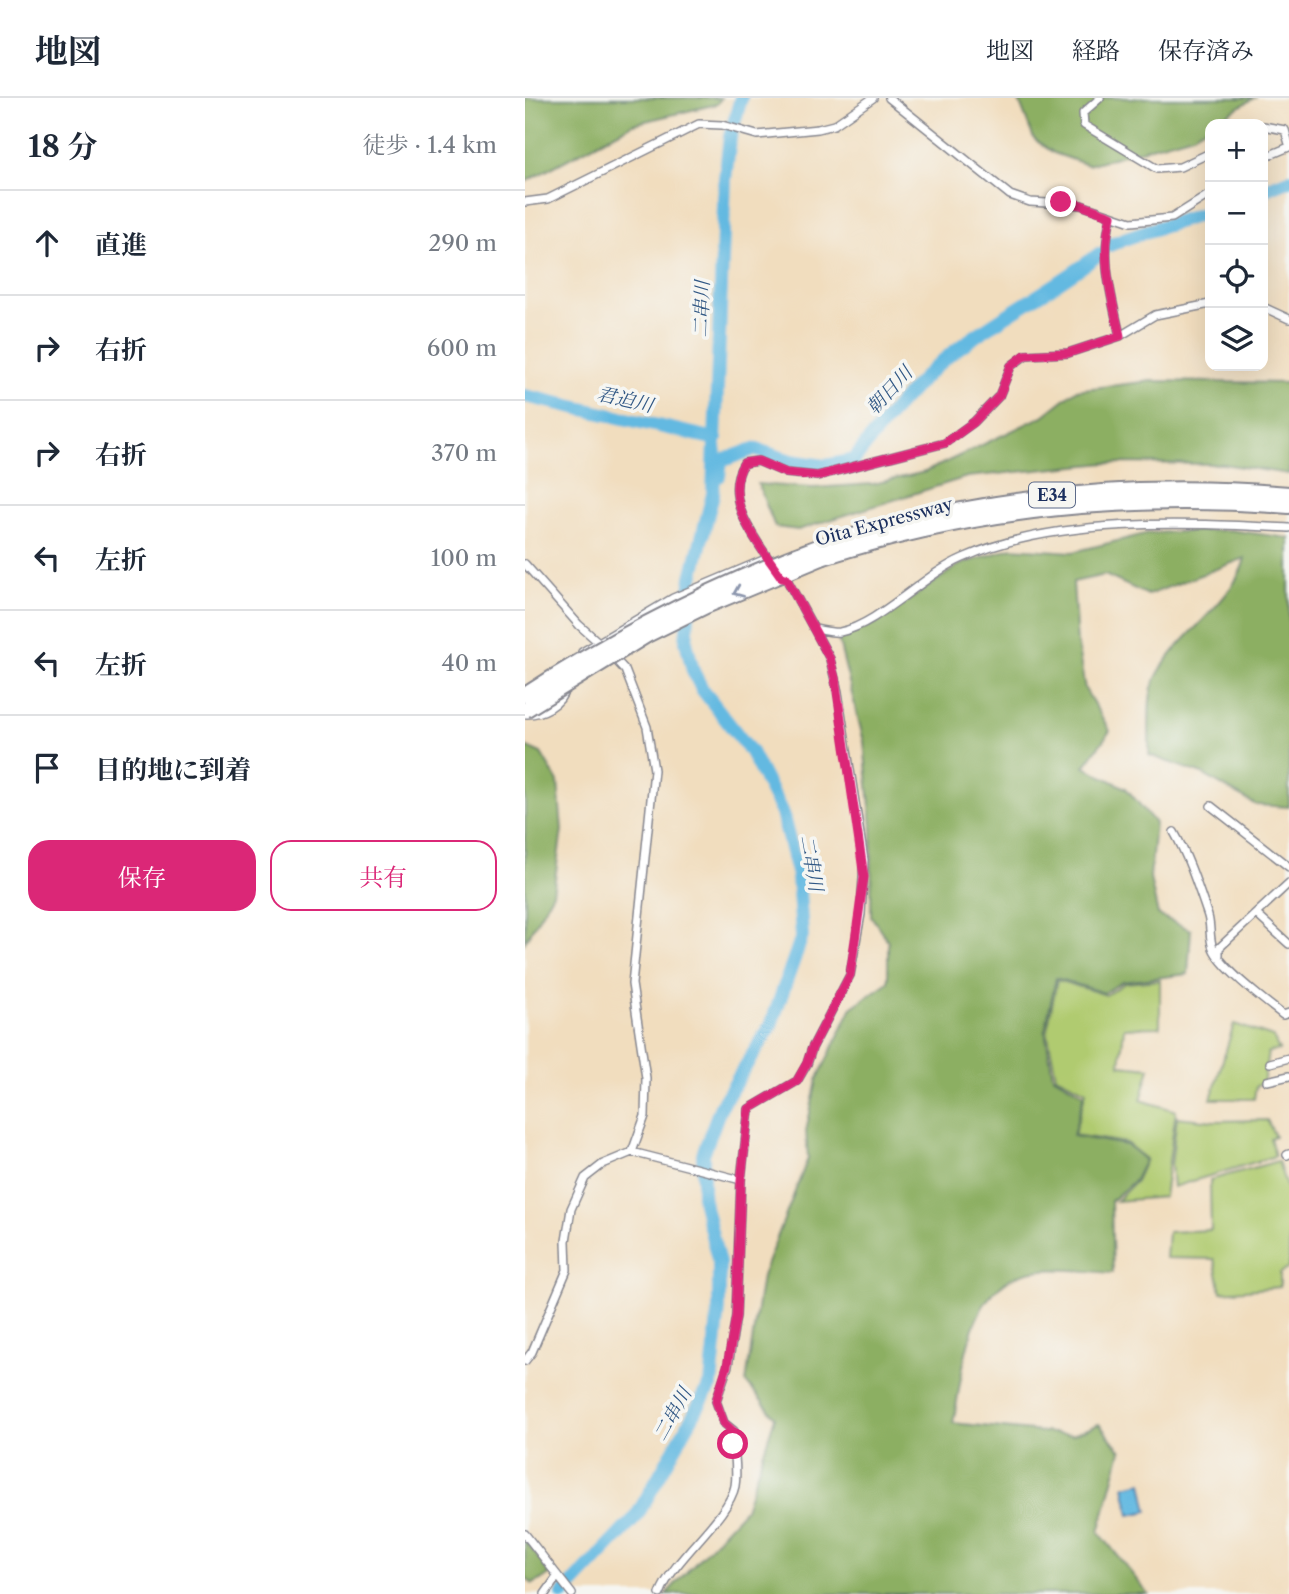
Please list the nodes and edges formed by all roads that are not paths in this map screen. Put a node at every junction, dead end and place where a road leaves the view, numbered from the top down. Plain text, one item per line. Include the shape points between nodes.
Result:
1 (873, 98) edge
2 (890, 98) edge
3 (1100, 98) edge
4 (1268, 127) edge
5 (1289, 145) edge
6 (1205, 155) edge
7 (1268, 156) edge
8 (1205, 197) edge
9 (525, 202) edge
10 (1111, 216) junction
11 (1205, 305) edge
12 (1265, 308) edge
13 (1289, 318) edge
14 (1120, 336) junction
15 (1289, 494) edge
16 (1289, 506) edge
17 (1289, 528) edge
18 (822, 551) junction
19 (768, 558) junction
20 (525, 564) edge
21 (814, 629) junction
22 (599, 641) junction
23 (525, 695) edge
24 (525, 712) edge
25 (1210, 806) dead end
26 (1174, 832) dead end
27 (1289, 867) edge
28 (1289, 883) edge
29 (1256, 914) junction
30 (1289, 944) edge
31 (1219, 955) junction
32 (1289, 1013) edge
33 (1289, 1058) edge
34 (1270, 1062) dead end
35 (1289, 1076) edge
36 (1267, 1081) dead end
37 (632, 1152) junction
38 (741, 1181) junction
39 (525, 1361) edge
40 (525, 1534) edge
41 (557, 1577) junction
42 (545, 1594) edge
43 (572, 1594) edge
44 (660, 1594) edge

1 - 9 street via 826,127 783,134 699,124 548,199
2 - 10 street via 1010,195 1031,202 1081,205
3 - 6 street via 1083,113 1084,125 1147,164 1171,169
4 - 5 street via 1285,130
5 - 7 street
8 - 10 street via 1172,218 1131,222
10 - 14 street via 1104,242 1105,262
11 - 14 street via 1155,315
12 - 13 street
14 - 19 street via 1068,353 1025,355 1011,366 999,396 945,443 817,476 786,473 758,461 744,463 737,490 740,511
15 - 18 highway, Oita Expressway / E34 via 1175,488 1047,496 926,516
16 - 18 highway, Oita Expressway / E34 via 1188,500 1049,507
17 - 21 street via 1193,523 1107,526 1003,542 961,559 859,626 837,632
18 - 23 highway, Oita Expressway / E34, bridge via 701,594 641,624
18 -> 24 highway, Oita Expressway / E34, bridge via 647,635
19 - 21 street via 786,578
19 - 22 street via 673,598
20 - 22 street
21 - 38 street via 830,659 838,692 864,860 861,914 850,975 797,1081 749,1109
22 - 24 street via 570,660 559,700 534,714
22 - 37 street via 625,670 647,727 654,770 632,984 646,1078 645,1116
25 - 27 street
26 - 31 street via 1188,858 1213,949
28 - 29 street
29 - 30 street
29 - 31 street via 1219,948
31 - 32 street via 1249,989 1283,1015
33 - 34 street
35 - 36 street
37 - 38 street
37 - 39 street via 603,1164 585,1178 571,1209 567,1270
38 - 44 street via 736,1316 716,1401 724,1423 734,1432 735,1486
40 - 41 street
41 - 42 street
41 - 43 street

